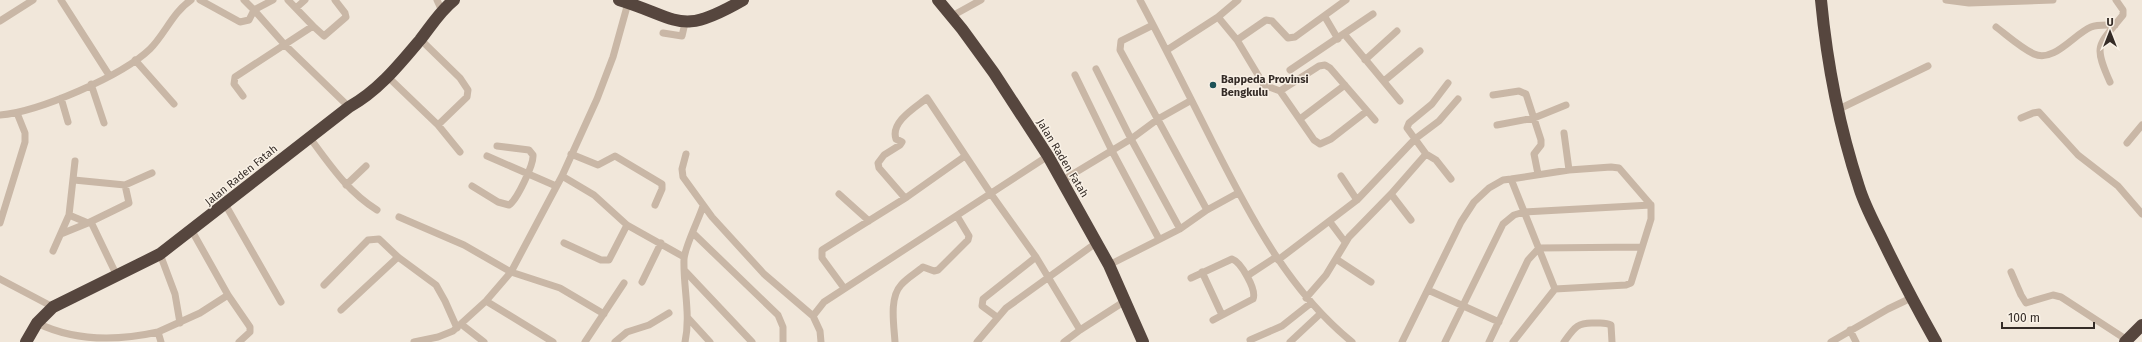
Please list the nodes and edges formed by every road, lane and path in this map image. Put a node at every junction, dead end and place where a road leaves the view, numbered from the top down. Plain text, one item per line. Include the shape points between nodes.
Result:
1 (33, 0) edge
2 (61, 0) edge
3 (191, 0) edge
4 (200, 0) edge
5 (244, 0) edge
6 (273, 0) edge
7 (288, 0) edge
8 (305, 0) edge
9 (335, 0) edge
10 (454, 0) edge
11 (743, 0) edge
12 (938, 0) edge
13 (981, 0) edge
14 (1140, 0) edge
15 (1238, 0) edge
16 (1346, 0) edge
17 (1820, 0) edge
18 (1946, 0) edge
19 (2053, 0) edge
20 (2116, 0) edge
21 (628, 2) edge
22 (440, 6) edge
23 (296, 8) junction
24 (254, 10) junction
25 (1373, 14) dead end
26 (952, 16) junction
27 (1218, 17) junction
28 (1324, 17) junction
29 (0, 21) edge
30 (686, 23) junction
31 (1153, 25) junction
32 (2115, 25) junction
33 (312, 26) junction
34 (1996, 27) dead end
35 (1397, 31) dead end
36 (663, 33) dead end
37 (1345, 35) junction
38 (420, 39) junction
39 (1338, 39) junction
40 (1237, 40) junction
41 (285, 45) junction
42 (1167, 50) junction
43 (1420, 51) dead end
44 (135, 60) junction
45 (1365, 60) junction
46 (1928, 66) dead end
47 (1096, 69) dead end
48 (1290, 70) dead end
49 (109, 75) junction
50 (1075, 75) dead end
51 (388, 77) junction
52 (1384, 81) junction
53 (2110, 82) dead end
54 (1448, 83) dead end
55 (91, 84) junction
56 (1346, 85) junction
57 (1280, 91) junction
58 (1493, 95) dead end
59 (242, 96) dead end
60 (62, 98) junction
61 (1458, 99) dead end
62 (1190, 101) junction
63 (1400, 101) dead end
64 (174, 104) dead end
65 (1566, 105) dead end
66 (349, 107) junction
67 (1837, 110) junction
68 (1367, 111) junction
69 (17, 113) junction
70 (0, 115) edge
71 (1300, 118) junction
72 (1534, 118) junction
73 (2021, 118) dead end
74 (1158, 119) junction
75 (1375, 120) dead end
76 (68, 122) dead end
77 (104, 123) dead end
78 (438, 125) junction
79 (1497, 125) dead end
80 (2142, 125) edge
81 (1564, 134) dead end
82 (310, 138) junction
83 (1131, 139) junction
84 (1415, 139) junction
85 (2127, 143) dead end
86 (497, 146) dead end
87 (1112, 151) junction
88 (460, 152) dead end
89 (571, 154) junction
90 (686, 154) dead end
91 (1426, 154) junction
92 (487, 156) dead end
93 (965, 156) junction
94 (1048, 156) junction
95 (75, 161) dead end
96 (366, 166) dead end
97 (1569, 170) junction
98 (152, 172) dead end
99 (528, 174) junction
100 (1538, 174) junction
101 (562, 176) junction
102 (1342, 176) dead end
103 (1511, 178) junction
104 (1451, 179) dead end
105 (74, 180) junction
106 (1063, 180) junction
107 (125, 185) junction
108 (346, 185) junction
109 (472, 186) dead end
110 (556, 186) junction
111 (1238, 193) junction
112 (839, 194) dead end
113 (991, 194) junction
114 (1391, 194) junction
115 (906, 198) junction
116 (1357, 200) junction
117 (225, 204) junction
118 (655, 205) dead end
119 (703, 206) junction
120 (1651, 206) junction
121 (377, 210) dead end
122 (1207, 210) junction
123 (2, 211) edge
124 (1524, 212) junction
125 (2142, 214) edge
126 (69, 215) junction
127 (957, 216) junction
128 (399, 217) dead end
129 (1411, 220) dead end
130 (869, 221) junction
131 (89, 222) junction
132 (1330, 222) junction
133 (0, 223) edge
134 (627, 224) junction
135 (1180, 229) junction
136 (192, 231) junction
137 (693, 233) junction
138 (61, 234) junction
139 (1159, 240) junction
140 (1346, 242) junction
141 (564, 243) dead end
142 (661, 243) junction
143 (1096, 243) junction
144 (1642, 247) junction
145 (1539, 248) junction
146 (54, 251) dead end
147 (160, 254) junction
148 (398, 257) junction
149 (684, 257) junction
150 (1036, 258) junction
151 (1277, 258) junction
152 (1336, 259) junction
153 (1109, 265) junction
154 (685, 271) junction
155 (511, 272) junction
156 (1202, 272) junction
157 (2011, 272) dead end
158 (117, 276) junction
159 (1247, 276) junction
160 (1047, 278) junction
161 (1191, 278) dead end
162 (0, 279) edge
163 (642, 282) dead end
164 (1371, 282) dead end
165 (624, 283) dead end
166 (324, 285) dead end
167 (844, 288) junction
168 (1555, 289) junction
169 (1428, 290) junction
170 (228, 295) junction
171 (1911, 298) junction
172 (486, 301) junction
173 (1125, 301) junction
174 (1308, 301) junction
175 (281, 302) dead end
176 (53, 307) junction
177 (1463, 307) junction
178 (341, 310) dead end
179 (669, 313) dead end
180 (604, 314) junction
181 (1320, 314) junction
182 (1222, 315) junction
183 (813, 316) junction
184 (997, 317) junction
185 (688, 318) junction
186 (1213, 320) dead end
187 (1498, 322) junction
188 (37, 323) junction
189 (180, 323) junction
190 (2142, 325) edge
191 (459, 326) junction
192 (1080, 330) junction
193 (1850, 330) junction
194 (158, 332) junction
195 (131, 340) edge
196 (1250, 340) dead end
197 (1568, 341) edge
198 (2126, 341) edge
199 (26, 342) edge
200 (161, 342) edge
201 (239, 342) edge
202 (414, 342) edge
203 (484, 342) edge
204 (554, 342) edge
205 (585, 342) edge
206 (615, 342) edge
207 (684, 342) edge
208 (710, 342) edge
209 (752, 342) edge
210 (783, 342) edge
211 (821, 342) edge
212 (895, 342) edge
213 (977, 342) edge
214 (1064, 342) edge
215 (1143, 342) edge
216 (1290, 342) edge
217 (1352, 342) edge
218 (1402, 342) edge
219 (1445, 342) edge
220 (1489, 342) edge
221 (1514, 342) edge
222 (1612, 342) edge
223 (1831, 342) edge
224 (1856, 342) edge
225 (1936, 342) edge

1 - 29 street
2 - 49 street
3 - 44 street via 170,22 151,48
4 - 24 street via 240,22 249,20
5 - 24 street
6 - 24 street
7 - 23 street
8 - 23 street
9 - 33 street via 346,17 324,36
10 - 22 highway, Jalan Raden Fatah
11 - 30 highway via 712,17
12 - 26 highway, Jalan Raden Fatah
13 - 26 street
14 - 31 street
15 - 27 street
16 - 28 street
17 - 67 highway via 1826,54
18 - 19 street via 1968,3
20 - 32 street via 2124,12
21 - 30 highway
21 - 89 street via 613,57 597,99
22 - 38 highway, Jalan Raden Fatah
23 - 33 street
24 - 41 street
25 - 37 street
26 - 94 highway, Jalan Raden Fatah via 994,73
27 - 40 street
27 - 42 street
28 - 39 street
28 - 40 street via 1292,38 1285,36 1272,21 1266,20
30 - 36 street via 682,36
31 - 42 street
31 - 74 street via 1121,41 1119,47
32 - 34 street via 2093,26 2061,48 2050,54 2041,55 2030,51
32 - 53 street via 2101,44 2099,52
33 - 41 street
35 - 45 street
37 - 39 street
37 - 45 street
38 - 51 highway, Jalan Raden Fatah
38 - 78 street via 460,78 468,90 467,97
39 - 48 street
40 - 57 street via 1264,85
41 - 59 street via 235,77 234,84
41 - 66 street
42 - 62 street
43 - 52 street
44 - 49 street
44 - 64 street
45 - 52 street
46 - 67 street
47 - 83 street
49 - 55 street
50 - 87 street
51 - 66 highway, Jalan Raden Fatah
51 - 78 street
52 - 63 street
54 - 84 street via 1432,104 1408,126 1408,131
55 - 60 street
55 - 77 street
56 - 57 street via 1330,68 1322,65
56 - 68 street
56 - 71 street
57 - 71 street
58 - 72 street via 1524,92
60 - 69 street
60 - 76 street
61 - 84 street via 1439,120
62 - 74 street
62 - 111 street
65 - 72 street
66 - 82 highway, Jalan Raden Fatah
67 - 171 highway via 1869,214
68 - 71 street via 1324,143 1314,140
68 - 75 street
69 - 70 street
69 - 123 street via 26,142
72 - 79 street
72 - 100 street via 1541,140 1541,145 1534,154
73 - 125 street via 2040,112 2078,154 2118,186
74 - 83 street
74 - 122 street
78 - 88 street
80 - 85 street
81 - 97 street
82 - 108 street
82 - 117 highway, Jalan Raden Fatah
83 - 87 street
83 - 135 street
84 - 91 street
84 - 116 street
86 - 99 street via 532,152 533,159
87 - 106 street
87 - 139 street
89 - 101 street
89 - 118 street via 598,165 615,156 631,164 662,184 662,192
90 - 119 street via 682,169 683,177
91 - 104 street via 1436,160
91 - 114 street
92 - 99 street
93 - 113 street
93 - 115 street
93 - 115 street via 927,98 903,118 894,134 896,139 902,142 884,155 878,163 879,168
94 - 106 highway, Jalan Raden Fatah
94 - 113 street
95 - 105 street
96 - 108 street
97 - 100 street
97 - 120 street via 1619,168
98 - 107 street
99 - 109 street via 514,201 509,205 498,202
99 - 110 street
100 - 103 street
101 - 110 street
101 - 134 street via 594,195
102 - 116 street
103 - 124 street
103 - 169 street via 1489,188 1467,210
105 - 107 street
105 - 126 street
106 - 143 highway, Jalan Raden Fatah
107 - 131 street via 128,204
108 - 121 street
110 - 155 street
111 - 122 street
111 - 151 street
112 - 130 street
113 - 127 street
113 - 150 street
114 - 129 street
114 - 140 street via 1353,231
115 - 130 street
116 - 132 street
117 - 136 highway, Jalan Raden Fatah
117 - 175 street
119 - 137 street
119 - 183 street via 764,274
120 - 124 street
120 - 144 street via 1651,219
122 - 135 street
123 - 133 street
124 - 145 street
124 - 177 street via 1514,215 1503,224
126 - 131 street
126 - 138 street
127 - 167 street
127 - 212 street via 969,236 968,240 938,270 923,267 901,285 894,304
128 - 155 street via 459,242
130 - 167 street via 822,250 822,258
131 - 138 street
131 - 158 street
132 - 140 street
132 - 151 street
134 - 141 street via 609,260 601,260
134 - 142 street
135 - 139 street
136 - 147 highway, Jalan Raden Fatah
136 - 170 street
137 - 149 street
137 - 210 street via 778,316 784,327
138 - 146 street
139 - 153 street
140 - 152 street
142 - 149 street
142 - 163 street
143 - 153 highway, Jalan Raden Fatah
143 - 160 street
144 - 145 street
144 - 168 street via 1630,284
145 - 168 street
145 - 187 street via 1528,260
147 - 158 highway, Jalan Raden Fatah
147 - 189 street via 175,294
148 - 166 street via 378,238 368,240
148 - 178 street
148 - 191 street via 436,285
149 - 154 street
150 - 160 street
150 - 184 street via 982,299 982,306
151 - 159 street
151 - 174 street
152 - 164 street
152 - 174 street
153 - 173 highway, Jalan Raden Fatah
154 - 185 street
154 - 209 street
155 - 172 street
155 - 180 street via 560,288
156 - 159 street via 1232,259
156 - 161 street
156 - 182 street
157 - 198 street via 2026,302 2053,295 2061,297
158 - 176 highway, Jalan Raden Fatah
159 - 182 street via 1254,291 1253,299
160 - 184 street
160 - 192 street
162 - 176 street
165 - 180 street
167 - 183 street via 820,306
168 - 221 street
169 - 177 street
169 - 218 street
170 - 189 street
170 - 201 street via 250,327 250,332
171 - 193 street
171 - 225 highway
172 - 191 street
172 - 204 street
173 - 192 street
173 - 215 highway, Jalan Raden Fatah
174 - 181 street
174 - 196 street via 1282,326
176 - 188 highway, Jalan Raden Fatah
177 - 187 street
177 - 219 street
179 - 206 street via 649,325 627,332
180 - 205 street
181 - 216 street
181 - 217 street
182 - 186 street
183 - 211 street via 820,331
184 - 213 street
185 - 207 street
185 - 208 street
187 - 220 street
188 - 195 street via 80,337
188 - 199 highway, Jalan Raden Fatah
189 - 194 street
190 - 198 highway
191 - 202 street via 444,335
191 - 203 street
192 - 214 street
193 - 223 street
193 - 224 street
194 - 195 street
194 - 200 street
197 - 222 street via 1580,324 1607,323 1612,328

